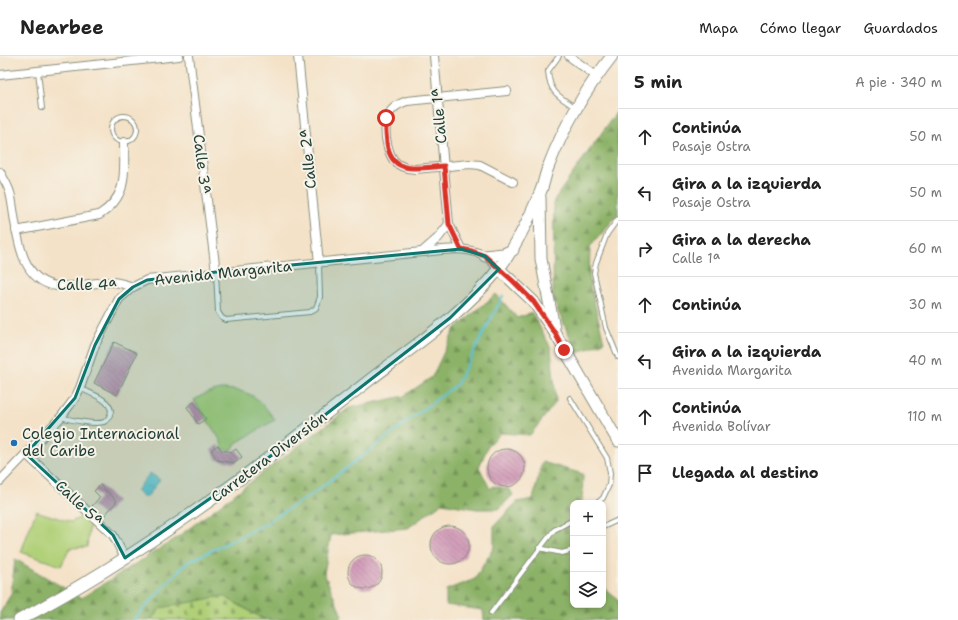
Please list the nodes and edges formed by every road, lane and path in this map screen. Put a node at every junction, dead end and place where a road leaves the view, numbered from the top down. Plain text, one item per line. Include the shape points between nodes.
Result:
1 (179, 56) edge
2 (189, 56) edge
3 (298, 56) edge
4 (434, 56) edge
5 (559, 56) edge
6 (569, 56) edge
7 (612, 56) edge
8 (38, 71) junction
9 (0, 75) edge
10 (596, 76) junction
11 (507, 91) dead end
12 (438, 97) junction
13 (42, 108) dead end
14 (577, 108) junction
15 (124, 142) junction
16 (444, 166) junction
17 (0, 172) edge
18 (513, 182) dead end
19 (540, 192) junction
20 (540, 219) junction
21 (618, 219) edge
22 (449, 224) junction
23 (16, 231) junction
24 (519, 239) junction
25 (461, 249) junction
26 (513, 250) junction
27 (422, 252) junction
28 (485, 256) junction
29 (319, 263) junction
30 (499, 269) junction
31 (216, 272) junction
32 (133, 287) junction
33 (555, 333) junction
34 (618, 357) edge
35 (80, 388) junction
36 (570, 398) dead end
37 (61, 417) junction
38 (618, 441) edge
39 (26, 454) junction
40 (0, 481) edge
41 (600, 500) edge
42 (618, 520) edge
43 (570, 522) edge
44 (606, 526) edge
45 (539, 548) junction
46 (570, 551) edge
47 (125, 558) junction
48 (491, 614) dead end
49 (19, 620) edge

1 - 8 street
2 - 31 street, Calle 3ª
3 - 29 street, Calle 2ª
4 - 12 street, Calle 1ª
5 - 14 lane via 548,71 549,83 554,92
6 - 10 street
7 - 10 main road
8 - 9 street
8 - 13 lane
10 - 14 main road
11 - 12 street
12 - 16 street, Calle 1ª
12 - 16 street via 400,103 386,118 385,130 390,155 400,166 415,169
14 - 19 main road via 564,129
15 - 15 lane via 132,140 137,129 135,121 123,115 114,119 110,131 115,139
15 - 23 street via 122,190 107,211 100,215
16 - 18 street via 480,165
16 - 22 street, Calle 1ª
17 - 23 street, Calle 4ª via 11,195
19 - 20 main road
19 - 24 main road, Carretera Diversión
20 - 24 main road via 532,230
20 - 33 main road via 542,270
21 - 34 lane via 607,234 594,273 606,328
22 - 25 street
22 - 27 street
23 - 32 street, Calle 4ª via 27,266 44,282 66,287 113,282
24 - 26 main road, Carretera Diversión
25 - 27 street, Avenida Margarita
25 - 28 street, Avenida Margarita
26 - 28 main road
26 - 30 main road, Carretera Diversión
27 - 29 street, Avenida Margarita
28 - 30 street, Avenida Margarita
29 - 31 street, Avenida Margarita
29 - 31 lane via 320,297 316,308 310,312 226,320 218,312
30 - 33 main road via 533,301
30 - 47 main road, Carretera Diversión via 477,294 450,318 292,441 207,503
31 - 32 street, Avenida Margarita via 147,280
32 - 35 street, Avenida Margarita via 119,299 95,345
33 - 38 main road
35 - 37 street, Avenida Margarita
35 - 37 lane via 108,404 111,411 108,419 100,423
36 - 41 lane via 607,458 609,485
37 - 39 street, Avenida Margarita
39 - 40 street, Avenida Margarita
39 - 47 street, Calle 5ª via 113,535
42 - 44 lane
43 - 45 lane via 554,530
45 - 46 lane via 562,553
45 - 48 lane
47 - 49 main road, Carretera Diversión

